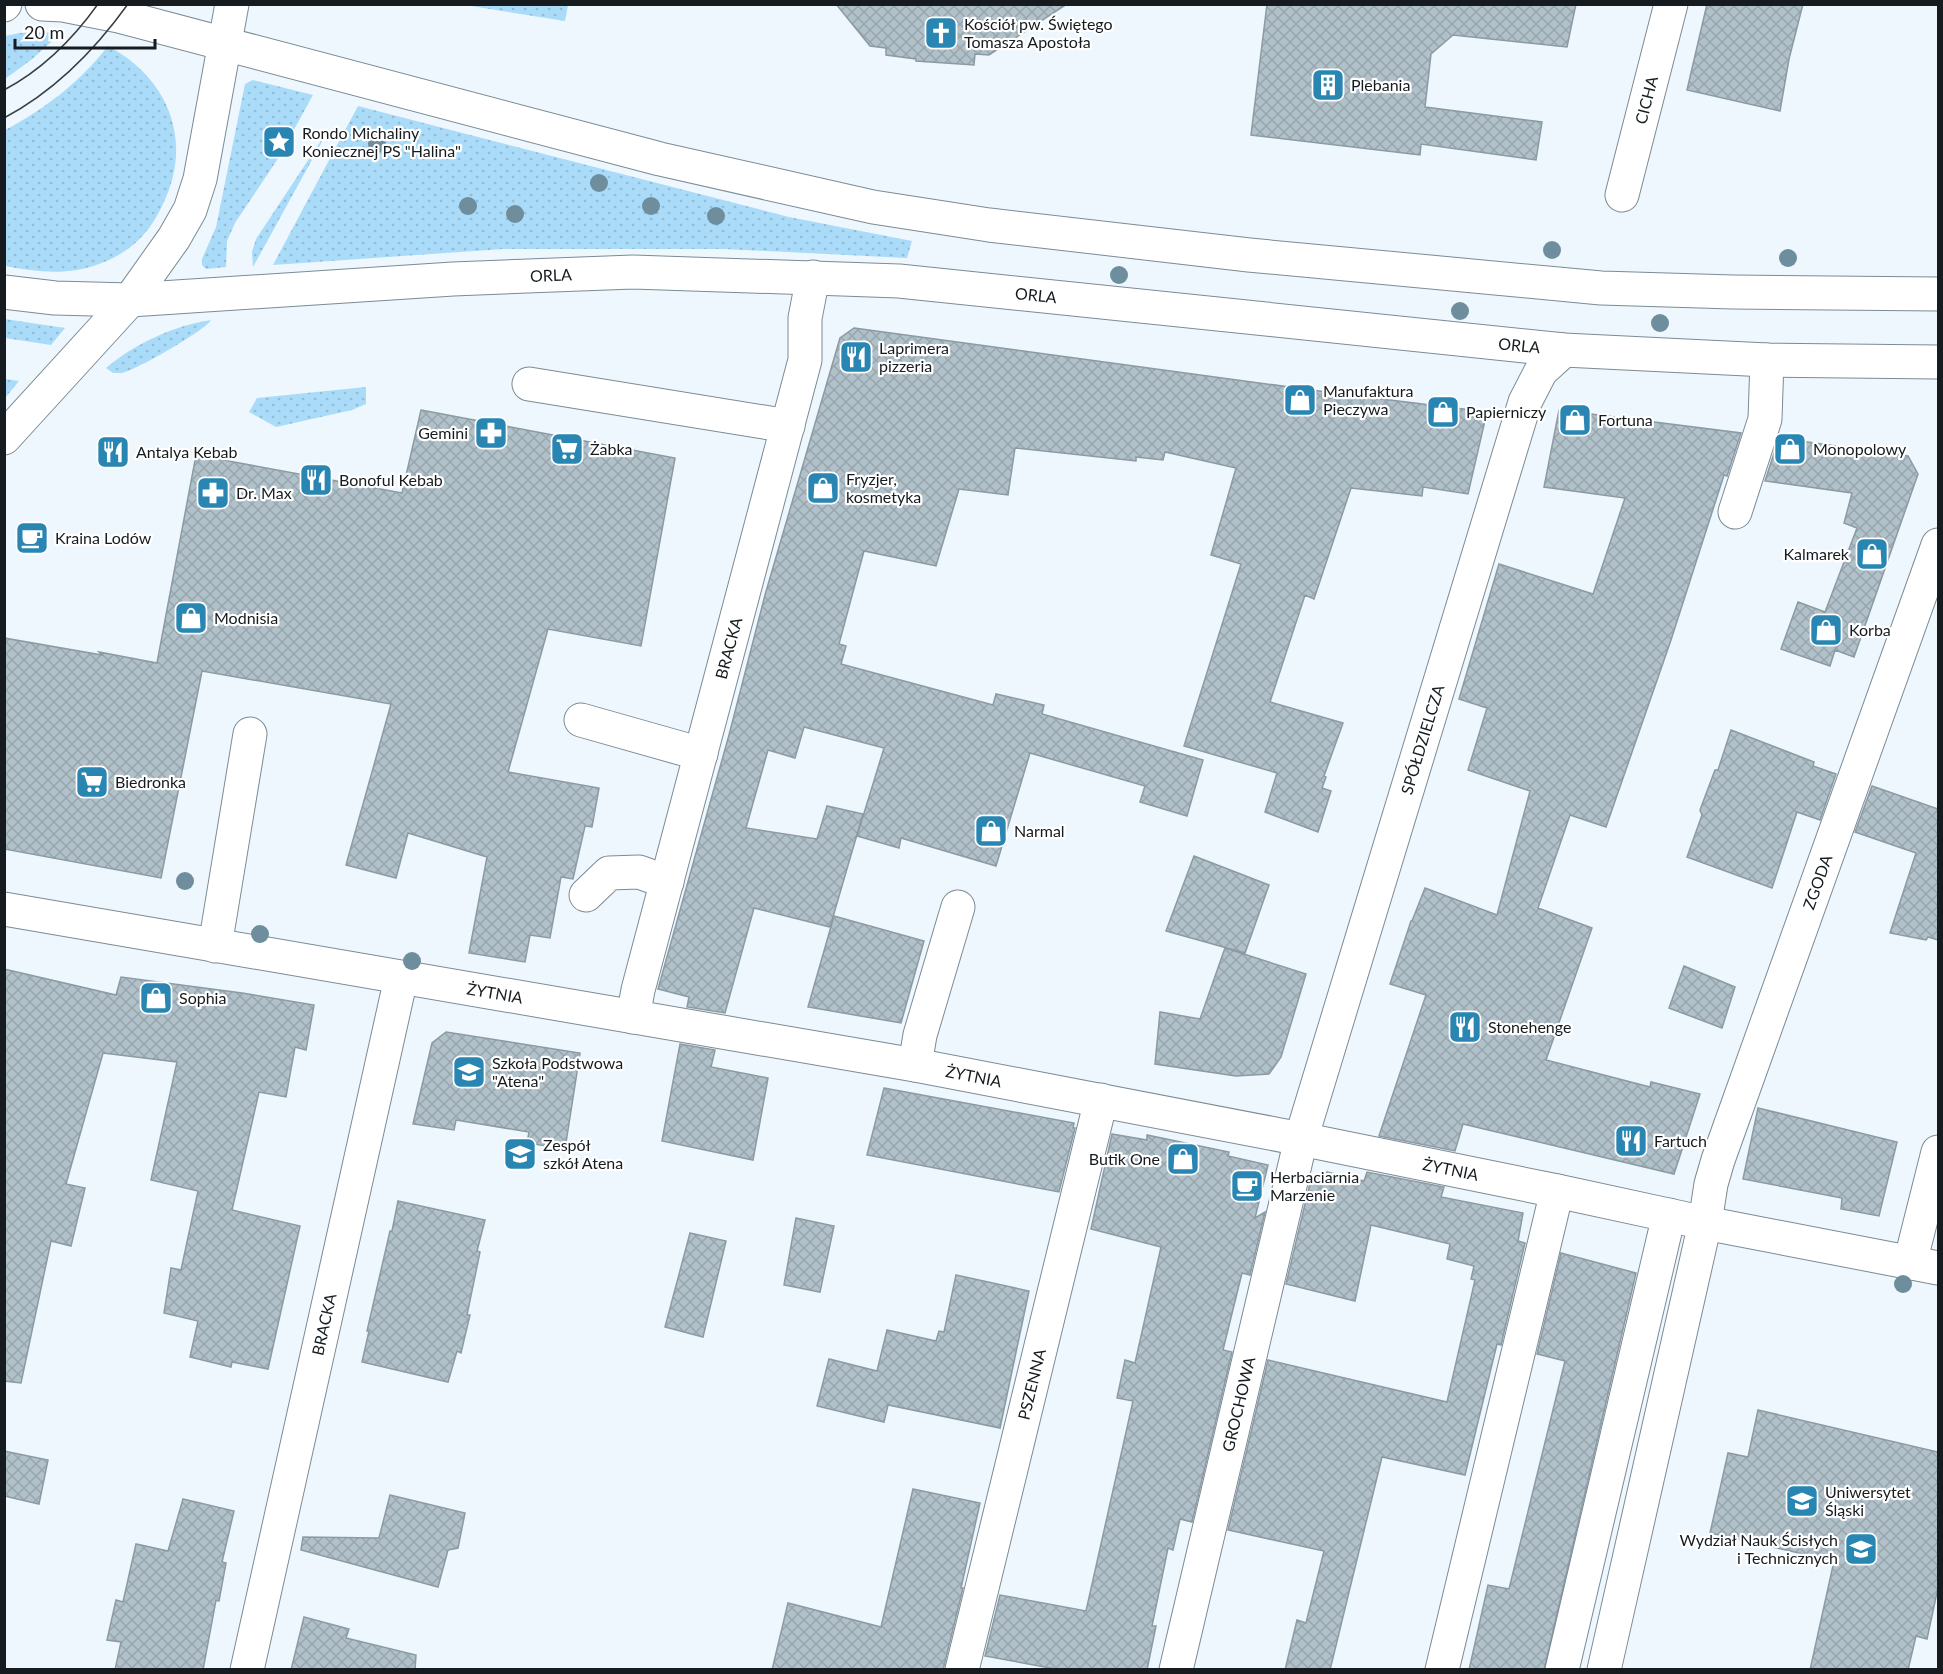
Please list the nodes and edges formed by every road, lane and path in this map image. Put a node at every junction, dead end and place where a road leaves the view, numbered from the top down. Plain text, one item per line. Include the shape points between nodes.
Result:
1 (42, 4) edge
2 (232, 4) edge
3 (1671, 4) edge
4 (225, 43) junction
5 (1622, 195) dead end
6 (813, 277) junction
7 (4, 292) edge
8 (1938, 294) edge
9 (130, 300) junction
10 (1564, 350) junction
11 (1767, 360) junction
12 (1938, 362) edge
13 (529, 384) dead end
14 (788, 426) junction
15 (4, 438) edge
16 (1736, 512) dead end
17 (1938, 545) edge
18 (581, 720) dead end
19 (250, 734) dead end
20 (700, 754) junction
21 (667, 882) junction
22 (586, 895) dead end
23 (958, 907) dead end
24 (4, 909) edge
25 (215, 946) junction
26 (401, 978) junction
27 (633, 1017) junction
28 (915, 1065) junction
29 (1101, 1100) junction
30 (1301, 1139) junction
31 (1938, 1152) edge
32 (1557, 1191) junction
33 (1669, 1215) junction
34 (1705, 1224) junction
35 (1924, 1266) edge
36 (247, 1670) edge
37 (963, 1670) edge
38 (1176, 1670) edge
39 (1442, 1670) edge
40 (1562, 1670) edge
41 (1604, 1670) edge

1 - 4 street via 102,12
2 - 4 street
3 - 5 street, CICHA
4 - 8 street via 660,159 873,207 989,225 1249,255 1601,288
4 - 9 street via 200,178 190,210
6 - 9 street, ORLA via 633,272 453,279
6 - 10 street, ORLA via 899,281
6 - 14 street, BRACKA via 805,318 805,360
7 - 9 street, ORLA
9 - 15 street
10 - 11 street, ORLA
10 - 30 street, SPÓŁDZIELCZA via 1541,371 1525,402
11 - 12 street, ORLA
11 - 16 street via 1765,419
13 - 14 street
14 - 20 street, BRACKA
17 - 34 street, ZGODA via 1718,1160
18 - 20 street
19 - 25 street
20 - 21 street, BRACKA
21 - 22 street via 639,872 609,873
21 - 27 street, BRACKA
23 - 28 street via 923,1024
24 - 25 street, ŻYTNIA
25 - 26 street, ŻYTNIA
26 - 27 street, ŻYTNIA
26 - 36 street, BRACKA
27 - 28 street, ŻYTNIA
28 - 29 street, ŻYTNIA
29 - 30 street, ŻYTNIA
29 - 37 street, PSZENNA
30 - 32 street, ŻYTNIA
30 - 38 street, GROCHOWA
31 - 35 street
32 - 33 street, ŻYTNIA
32 - 39 street
33 - 34 street, ŻYTNIA
33 - 40 street
34 - 35 street, ŻYTNIA
34 - 41 street, ZGODA

